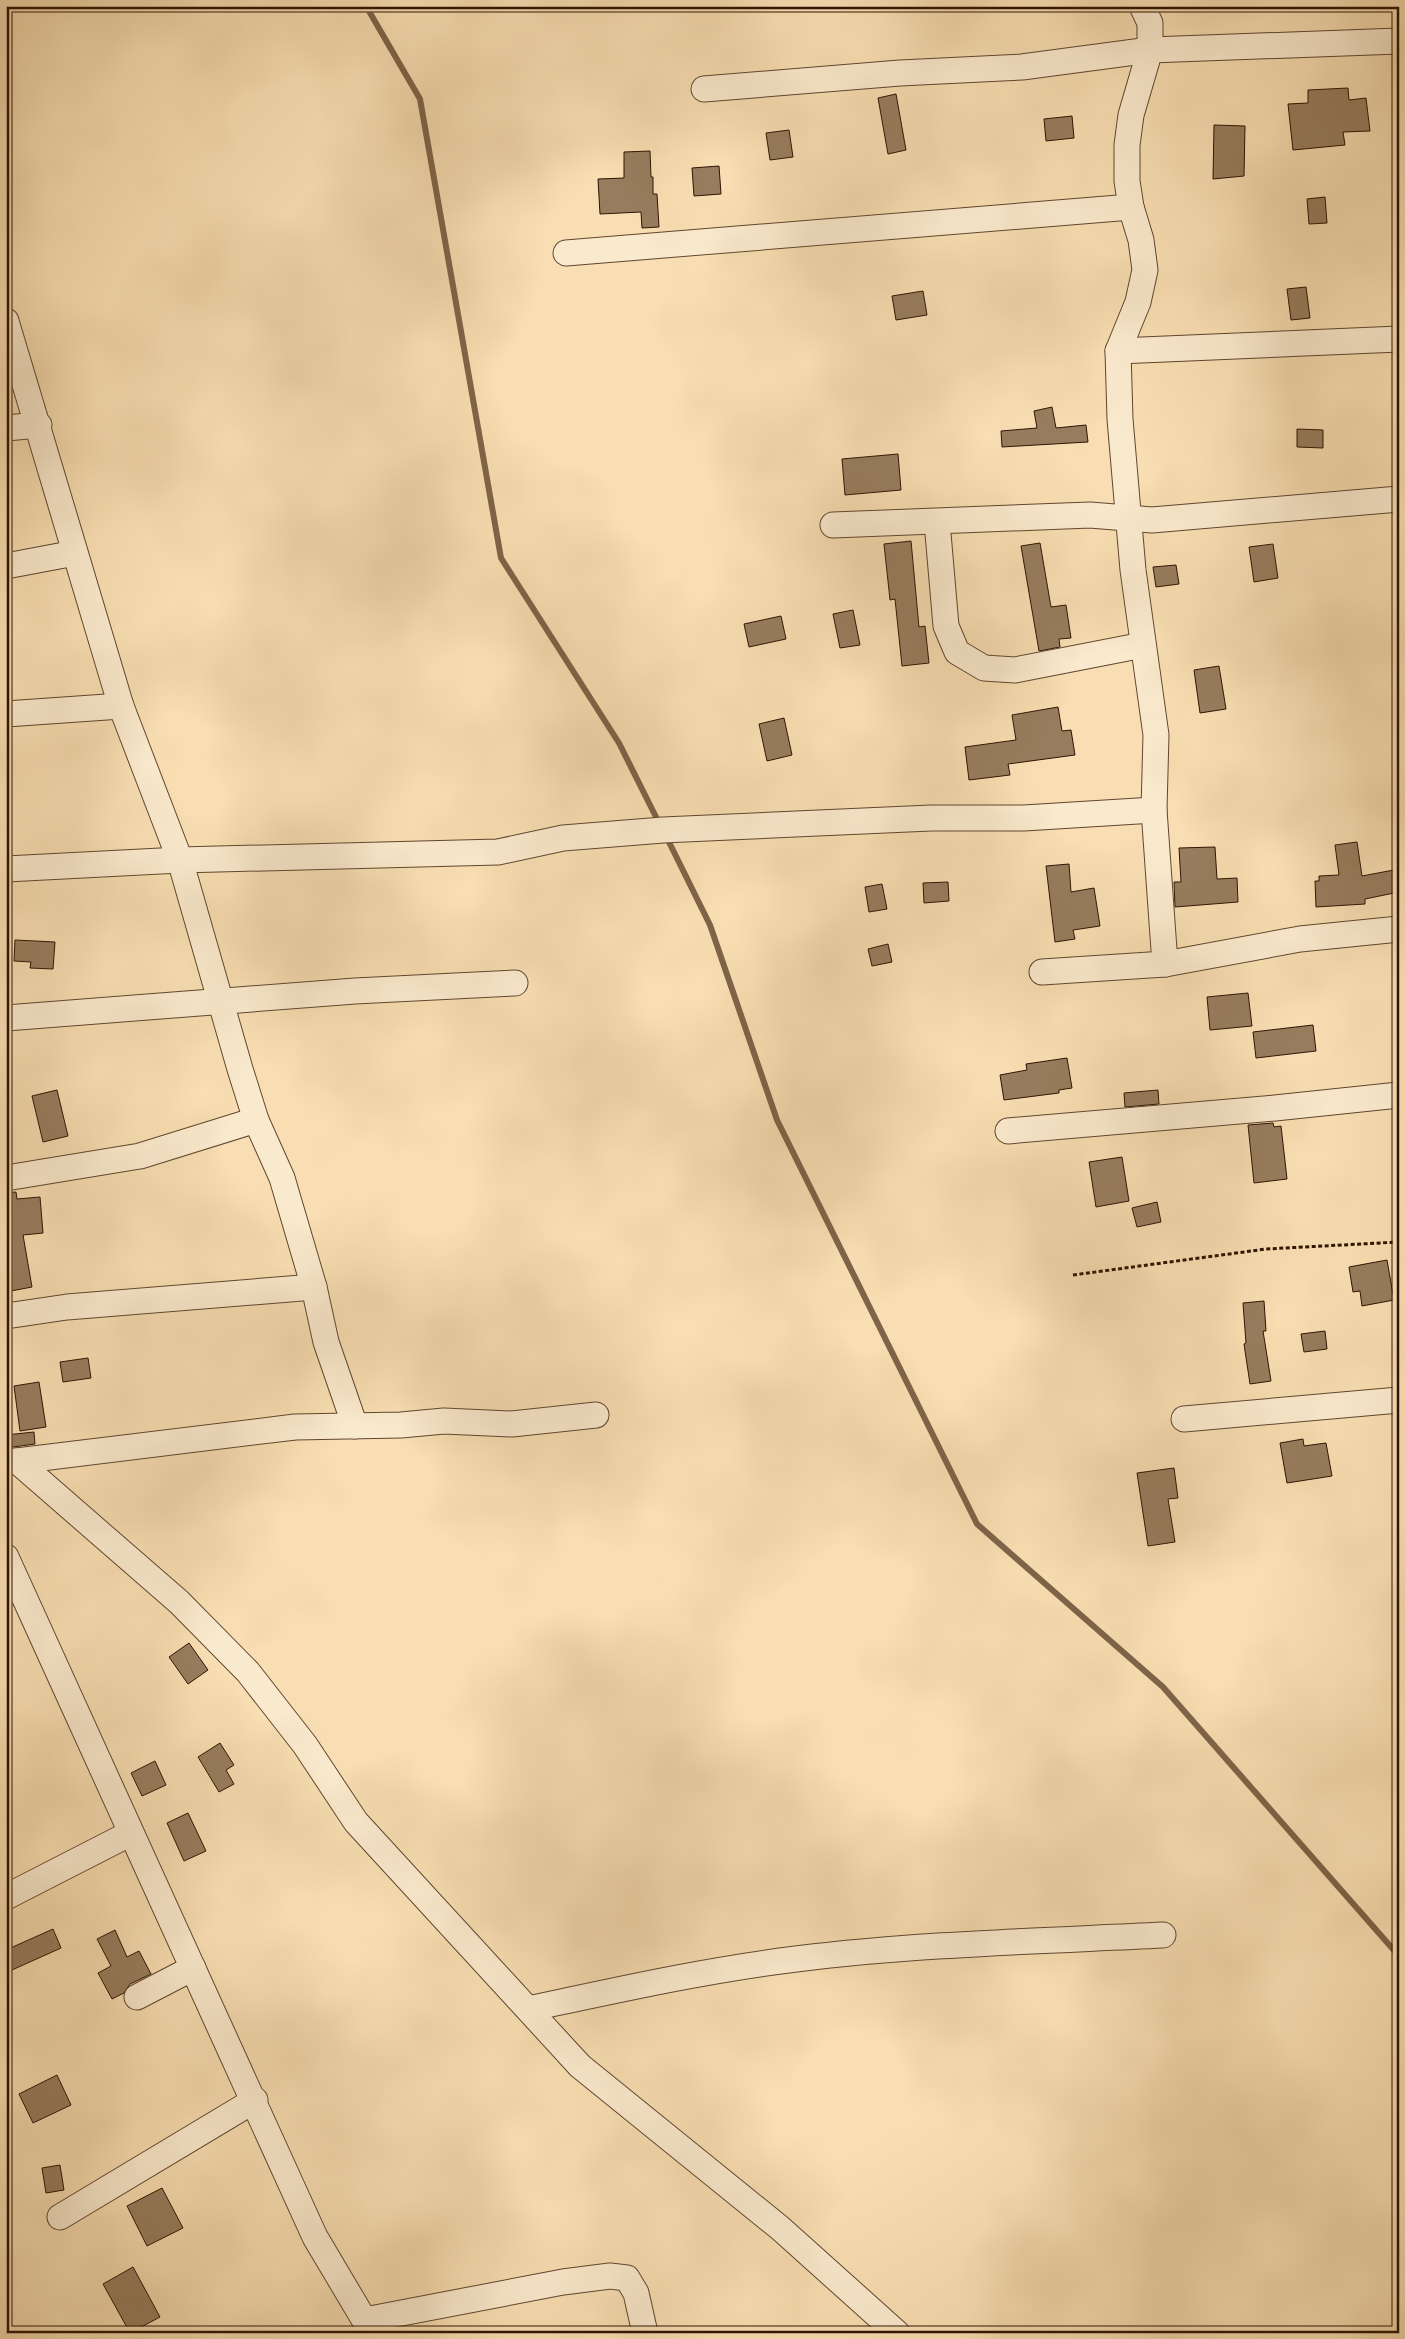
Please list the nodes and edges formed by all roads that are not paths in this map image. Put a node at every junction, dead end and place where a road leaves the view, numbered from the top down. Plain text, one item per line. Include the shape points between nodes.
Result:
1 (1142, 6) edge
2 (1399, 41) edge
3 (1150, 50) junction
4 (704, 89) dead end
5 (1131, 207) junction
6 (566, 253) dead end
7 (6, 320) edge
8 (1399, 339) edge
9 (1118, 351) junction
10 (39, 425) junction
11 (6, 428) edge
12 (1399, 498) edge
13 (1129, 518) junction
14 (937, 522) junction
15 (833, 525) dead end
16 (75, 552) junction
17 (6, 566) edge
18 (1144, 645) junction
19 (121, 706) junction
20 (6, 714) edge
21 (1154, 810) junction
22 (180, 860) junction
23 (6, 869) edge
24 (1399, 929) edge
25 (1165, 964) junction
26 (1042, 972) dead end
27 (515, 983) dead end
28 (221, 1003) junction
29 (6, 1018) edge
30 (1399, 1095) edge
31 (256, 1120) junction
32 (1008, 1131) dead end
33 (6, 1178) edge
34 (314, 1287) junction
35 (6, 1316) edge
36 (1399, 1400) edge
37 (596, 1415) dead end
38 (1184, 1419) dead end
39 (355, 1426) junction
40 (12, 1462) edge
41 (6, 1557) edge
42 (131, 1833) junction
43 (6, 1897) edge
44 (1163, 1935) dead end
45 (193, 1968) junction
46 (137, 1998) dead end
47 (528, 2009) junction
48 (254, 2100) junction
49 (60, 2217) dead end
50 (369, 2326) edge
51 (644, 2333) edge
52 (897, 2333) edge

1 - 3 street via 1150,23
2 - 3 street
3 - 4 street via 1022,66
3 - 5 street via 1131,115 1127,145
5 - 6 street
5 - 9 street via 1141,240 1144,270 1138,302
7 - 10 street
8 - 9 street
9 - 13 street
10 - 11 street
10 - 16 street
12 - 13 street via 1152,520
13 - 14 street via 1090,515
13 - 18 street
14 - 15 street
14 - 18 street via 946,626 957,652 984,668 1015,670
16 - 17 street
16 - 19 street
18 - 21 street via 1156,735
19 - 20 street
19 - 22 street
21 - 22 street via 1024,818 931,818 663,830 563,838 498,852
21 - 25 street
22 - 23 street
22 - 28 street
24 - 25 street via 1300,939
25 - 26 street
27 - 28 street via 355,991
28 - 29 street
28 - 31 street
30 - 32 street
31 - 33 street via 140,1156
31 - 34 street via 282,1178
34 - 35 street via 67,1307
34 - 39 street via 326,1342
36 - 38 street
37 - 39 street via 512,1424 444,1421
39 - 40 street via 295,1426
40 - 47 street via 179,1602 248,1672 304,1745 356,1822
41 - 42 street
42 - 43 street
42 - 45 street
44 - 47 street via 948,1946 797,1959 676,1978
45 - 46 street
45 - 48 street
47 - 52 street via 580,2066 780,2228
48 - 49 street
48 - 50 street via 315,2237
50 - 51 street via 564,2282 610,2276 627,2278 636,2293

